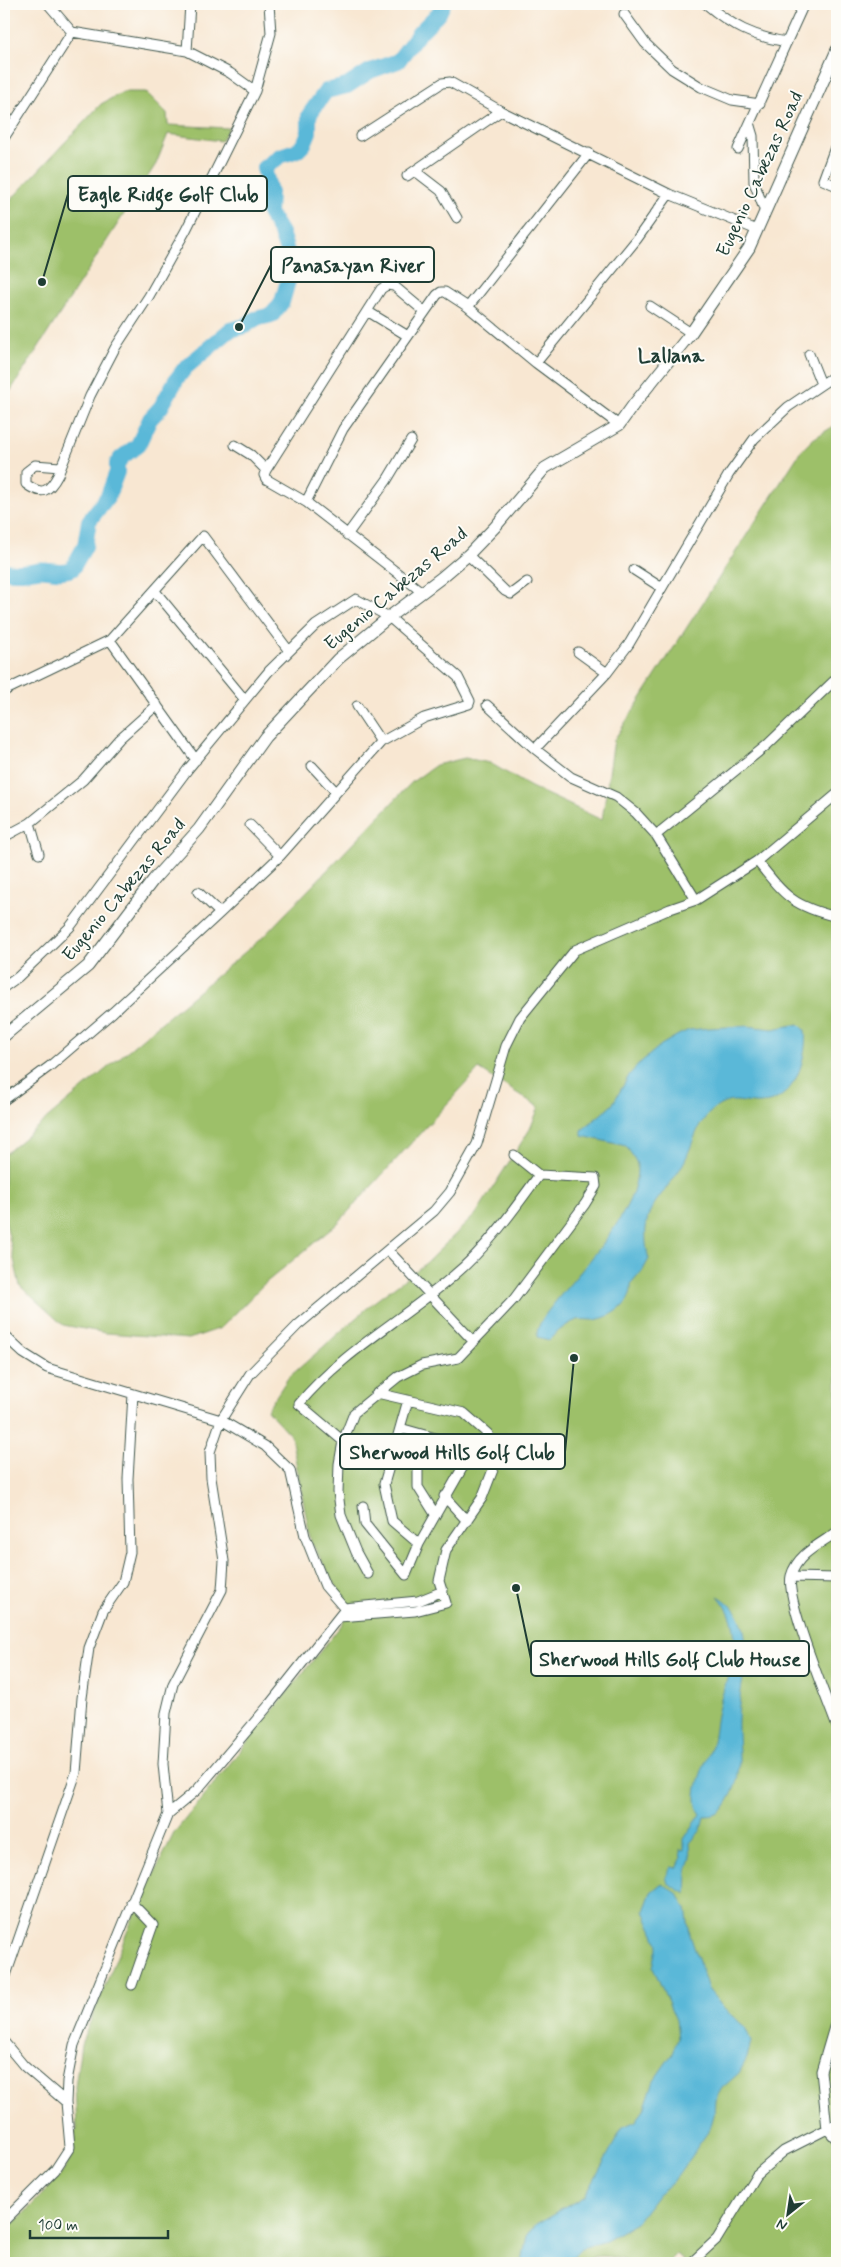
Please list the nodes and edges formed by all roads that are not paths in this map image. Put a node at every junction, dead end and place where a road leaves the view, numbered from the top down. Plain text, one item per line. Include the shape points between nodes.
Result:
1 (48, 4) edge
2 (190, 4) edge
3 (269, 4) edge
4 (706, 4) edge
5 (804, 4) edge
6 (624, 14) dead end
7 (72, 32) junction
8 (787, 42) junction
9 (837, 50) edge
10 (187, 51) junction
11 (256, 91) junction
12 (760, 104) junction
13 (501, 111) junction
14 (750, 126) junction
15 (360, 136) dead end
16 (4, 138) edge
17 (837, 142) edge
18 (738, 149) dead end
19 (589, 153) junction
20 (415, 171) junction
21 (407, 176) dead end
22 (837, 186) edge
23 (669, 194) junction
24 (765, 212) junction
25 (458, 218) dead end
26 (756, 230) junction
27 (650, 306) dead end
28 (468, 307) junction
29 (367, 311) junction
30 (425, 312) junction
31 (691, 333) junction
32 (408, 336) junction
33 (809, 354) dead end
34 (536, 363) junction
35 (837, 374) edge
36 (822, 384) junction
37 (619, 425) junction
38 (411, 440) dead end
39 (235, 445) dead end
40 (60, 467) dead end
41 (266, 470) junction
42 (306, 502) junction
43 (347, 535) junction
44 (468, 555) junction
45 (634, 570) dead end
46 (527, 582) dead end
47 (662, 588) junction
48 (155, 591) junction
49 (422, 592) junction
50 (389, 617) junction
51 (110, 640) junction
52 (289, 651) junction
53 (578, 652) dead end
54 (607, 673) junction
55 (837, 678) edge
56 (4, 691) edge
57 (245, 700) junction
58 (487, 705) dead end
59 (157, 706) junction
60 (357, 706) dead end
61 (381, 742) junction
62 (536, 749) junction
63 (196, 760) junction
64 (312, 766) dead end
65 (336, 792) junction
66 (837, 794) edge
67 (30, 823) junction
68 (250, 825) dead end
69 (656, 835) junction
70 (4, 837) edge
71 (39, 854) dead end
72 (280, 856) junction
73 (757, 861) junction
74 (198, 892) dead end
75 (696, 900) junction
76 (220, 913) junction
77 (837, 917) edge
78 (4, 988) edge
79 (4, 1036) edge
80 (4, 1100) edge
81 (514, 1155) dead end
82 (539, 1175) junction
83 (388, 1250) junction
84 (430, 1295) junction
85 (4, 1335) edge
86 (474, 1342) junction
87 (377, 1393) junction
88 (133, 1394) junction
89 (408, 1400) junction
90 (221, 1420) junction
91 (400, 1428) junction
92 (427, 1436) junction
93 (343, 1441) junction
94 (444, 1496) junction
95 (363, 1506) dead end
96 (435, 1514) junction
97 (467, 1521) junction
98 (837, 1532) edge
99 (419, 1544) junction
100 (368, 1574) dead end
101 (791, 1577) junction
102 (837, 1578) edge
103 (443, 1592) junction
104 (342, 1613) junction
105 (837, 1727) edge
106 (168, 1814) junction
107 (131, 1902) junction
108 (4, 1982) edge
109 (132, 1985) dead end
110 (837, 2017) edge
111 (4, 2042) edge
112 (66, 2102) junction
113 (837, 2124) edge
114 (827, 2129) junction
115 (837, 2140) edge
116 (4, 2221) edge
117 (691, 2263) edge

1 - 7 street
2 - 10 street
3 - 11 street via 271,33
4 - 8 street via 742,30 764,39
5 - 8 street
6 - 12 street via 645,43 672,69 701,87 732,100
7 - 10 street
7 - 16 street
8 - 12 street
9 - 24 street, Eugenio Cabezas Road
10 - 11 street via 230,73
11 - 40 street via 186,230 115,348 90,396
12 - 14 street
13 - 15 street via 450,82 442,83
13 - 19 street
13 - 20 street
14 - 18 street
14 - 24 street via 754,136 754,182
17 - 22 street via 823,180
19 - 23 street
19 - 28 street
20 - 21 street
20 - 25 street via 441,191
23 - 26 street
23 - 34 street via 637,239
24 - 26 street, Eugenio Cabezas Road
26 - 31 street, Eugenio Cabezas Road via 748,248
27 - 31 street
28 - 30 street via 443,292 436,296
28 - 34 street
29 - 30 street via 381,289 391,285
29 - 32 street
29 - 41 street
30 - 32 street
31 - 37 street, Eugenio Cabezas Road
32 - 42 street via 343,429
33 - 36 street
34 - 37 street
35 - 36 street
36 - 47 street via 788,406 754,439 729,474
37 - 44 street, Eugenio Cabezas Road via 546,468
38 - 43 street
39 - 41 street
41 - 42 street via 266,479
42 - 43 street
43 - 49 street
44 - 46 street via 511,594
44 - 49 street, Eugenio Cabezas Road
45 - 47 street
47 - 54 street via 629,644
48 - 51 street
48 - 52 street via 203,536
48 - 57 street
49 - 50 street, Eugenio Cabezas Road
50 - 52 street via 356,599 316,625
50 - 61 street via 458,677 470,701 466,706 424,718
50 - 79 street, Eugenio Cabezas Road via 338,659 265,737 198,829 154,879 88,966
51 - 56 street
51 - 59 street
52 - 57 street
53 - 54 street
54 - 62 street
55 - 69 street via 767,744
57 - 63 street
58 - 62 street
59 - 63 street
59 - 67 street via 119,739 82,780
60 - 61 street
61 - 65 street
62 - 69 street via 571,777 616,797
63 - 78 street via 70,927
64 - 65 street
65 - 72 street
66 - 73 street
67 - 70 street
67 - 71 street
68 - 72 street
69 - 75 street
72 - 76 street
73 - 75 street
73 - 77 street via 790,899 813,911
74 - 76 street
75 - 83 street via 575,950 520,1018 506,1046 477,1144 450,1192 434,1211
76 - 80 street via 113,1012
81 - 82 street
82 - 84 street via 487,1243
82 - 86 street via 595,1178 596,1186 514,1299
83 - 84 street
83 - 90 street via 298,1325 250,1374
84 - 86 street
84 - 93 street via 341,1362 300,1404
85 - 88 street via 23,1353 47,1368
86 - 87 street via 458,1358 422,1365 398,1376
87 - 89 street
87 - 93 street via 354,1413
88 - 90 street
88 - 108 street via 128,1479 130,1552 123,1582 104,1611 89,1648 76,1773
89 - 91 street
89 - 97 street via 464,1413 488,1434 496,1462 482,1498
90 - 104 street via 265,1446 290,1470 305,1536 325,1586
90 - 106 street via 210,1452 224,1561 222,1590 173,1684 166,1713 163,1764
91 - 92 street
91 - 99 street via 384,1484 392,1521
92 - 94 street via 450,1442 464,1464 452,1489
92 - 96 street via 418,1460 418,1487
93 - 100 street via 338,1492 341,1515
94 - 96 street
94 - 97 street
95 - 99 street via 365,1524 406,1575
96 - 99 street
97 - 103 street via 446,1550 439,1581
98 - 101 street via 803,1555
101 - 102 street
101 - 105 street via 794,1607
103 - 104 street via 418,1601
103 - 104 street via 446,1603 415,1611
104 - 106 street via 197,1790
106 - 107 street
107 - 109 street via 153,1925
107 - 112 street via 74,2045 66,2081
110 - 114 street via 821,2071
111 - 112 street via 24,2066
112 - 116 street via 70,2147 55,2170
113 - 114 street
114 - 115 street
114 - 117 street via 784,2150 756,2176 717,2239

